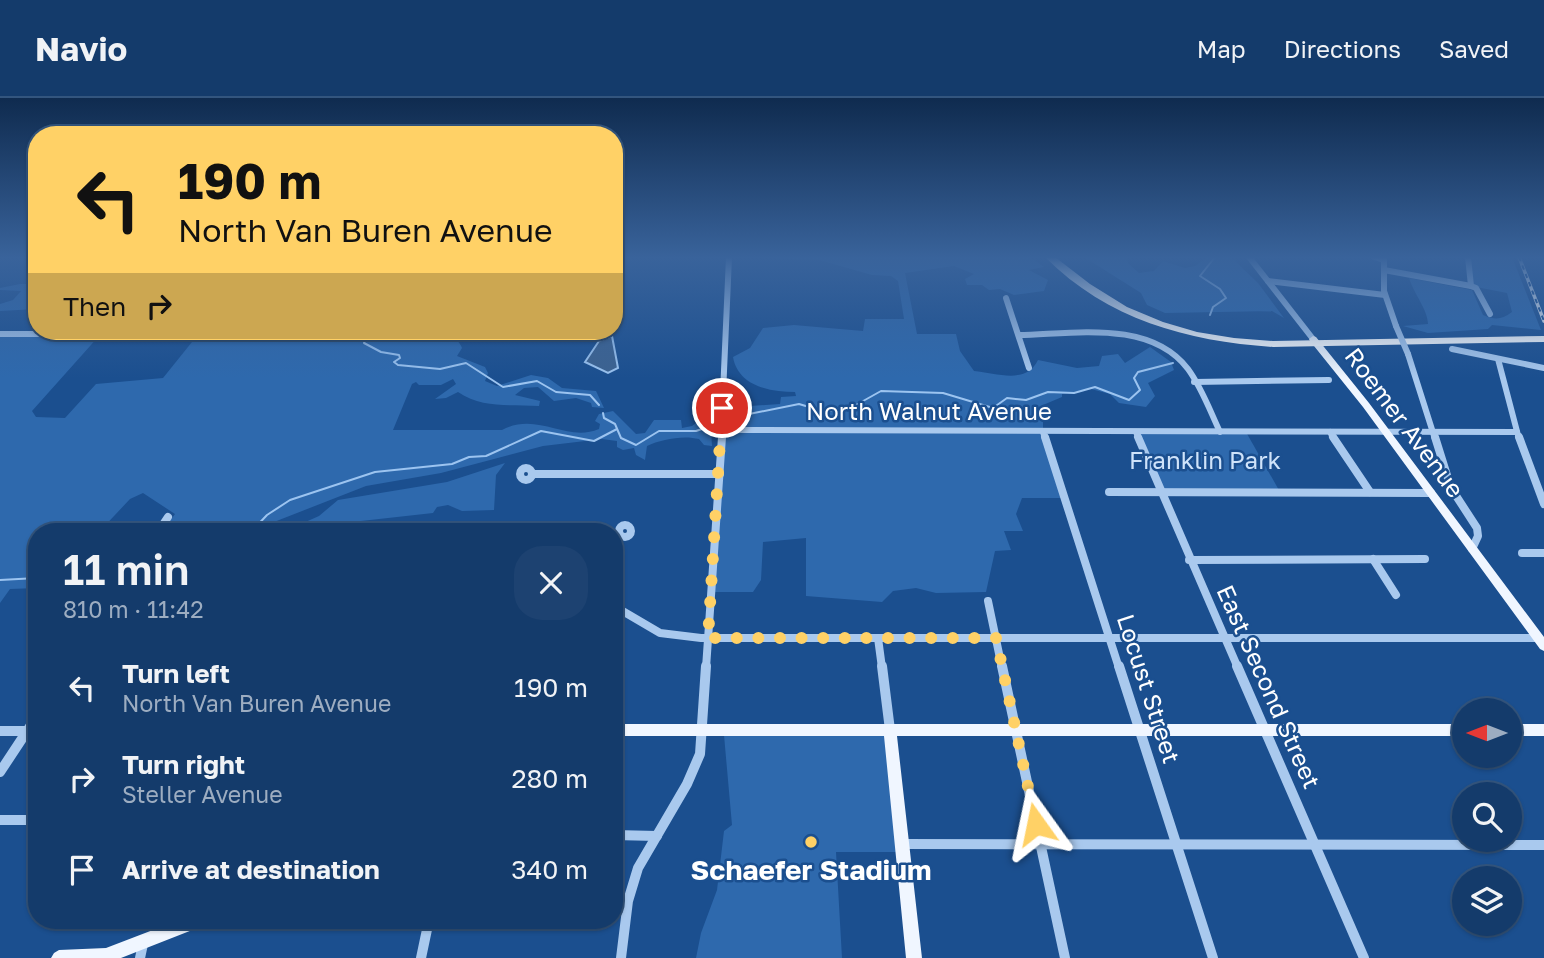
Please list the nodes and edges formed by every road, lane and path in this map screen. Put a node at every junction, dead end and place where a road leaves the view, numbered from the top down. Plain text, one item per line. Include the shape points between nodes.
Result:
1 (727, 297) edge
2 (1099, 297) edge
3 (1115, 297) edge
4 (1281, 297) edge
5 (1386, 297) edge
6 (1481, 297) edge
7 (1006, 298) dead end
8 (1490, 314) dead end
9 (1544, 333) edge
10 (0, 334) edge
11 (28, 334) edge
12 (1018, 335) junction
13 (1506, 337) junction
14 (1544, 339) edge
15 (1316, 342) junction
16 (1452, 349) dead end
17 (1498, 359) junction
18 (1030, 368) dead end
19 (1544, 368) edge
20 (1329, 380) dead end
21 (1194, 382) junction
22 (722, 430) junction
23 (1043, 432) junction
24 (1136, 432) junction
25 (1220, 432) junction
26 (1331, 432) junction
27 (1386, 432) junction
28 (1432, 432) junction
29 (1517, 432) junction
30 (534, 474) dead end
31 (720, 474) junction
32 (1160, 491) junction
33 (1109, 492) dead end
34 (1370, 492) junction
35 (1431, 493) junction
36 (1544, 504) edge
37 (167, 517) dead end
38 (163, 523) edge
39 (1472, 549) junction
40 (1521, 553) dead end
41 (1544, 553) edge
42 (1373, 559) junction
43 (1426, 559) dead end
44 (1189, 560) junction
45 (1396, 595) dead end
46 (988, 601) dead end
47 (623, 611) edge
48 (708, 638) junction
49 (878, 638) junction
50 (996, 638) junction
51 (1109, 638) junction
52 (1226, 638) junction
53 (1541, 642) edge
54 (623, 730) edge
55 (703, 730) junction
56 (891, 730) junction
57 (1016, 730) junction
58 (1139, 730) junction
59 (1265, 730) junction
60 (1452, 730) edge
61 (1522, 730) edge
62 (1544, 730) edge
63 (0, 731) edge
64 (27, 731) joint
65 (0, 772) edge
66 (0, 820) edge
67 (28, 820) edge
68 (623, 835) edge
69 (657, 836) junction
70 (1176, 843) junction
71 (1313, 843) junction
72 (902, 844) junction
73 (1040, 844) junction
74 (1544, 845) edge
75 (164, 929) edge
76 (179, 929) edge
77 (427, 929) edge
78 (161, 937) junction
79 (141, 951) edge
80 (59, 958) edge
81 (421, 958) edge
82 (621, 958) edge
83 (914, 958) edge
84 (1065, 958) edge
85 (1213, 958) edge
86 (1364, 958) edge

1 - 22 street
2 - 15 highway via 1162,326 1247,344
3 - 15 highway via 1178,323 1252,338
4 - 15 street, Roemer Avenue
5 - 28 street, bridge
6 - 8 street
7 - 12 street
9 - 13 highway
10 - 11 street
12 - 18 street
12 - 21 street via 1129,336 1155,344 1181,360
13 - 14 highway
13 - 15 highway
15 - 27 main road, Roemer Avenue
16 - 17 street
17 - 19 street
17 - 29 street
20 - 21 street
21 - 25 street
22 - 23 street, North Walnut Avenue
22 - 31 street
23 - 24 street, North Walnut Avenue
23 - 51 street, Locust Street
24 - 25 street, North Walnut Avenue
24 - 32 street, East Second Street
25 - 26 street, North Walnut Avenue
26 - 27 street, North Walnut Avenue
26 - 34 street
27 - 28 street, North Walnut Avenue
27 - 35 main road, Roemer Avenue
28 - 29 street, North Walnut Avenue
28 - 39 street via 1451,488 1477,528
29 - 36 street
30 - 31 street
31 - 48 street
32 - 33 street
32 - 34 street
32 - 44 street, East Second Street
34 - 35 street
35 - 39 main road, Roemer Avenue
37 - 38 street
39 - 53 main road, Roemer Avenue
40 - 41 street
42 - 43 street
42 - 44 street
42 - 45 street
44 - 52 street, East Second Street
46 - 50 street
47 - 48 street via 660,633
48 - 49 street
48 - 55 street
49 - 50 street
49 - 56 street
50 - 51 street
50 - 57 street
51 - 52 street
51 - 58 street, Locust Street
52 - 53 street
52 - 59 street, East Second Street
54 - 55 main road
55 - 56 main road
55 - 69 street via 692,779
56 - 57 main road
56 - 72 main road
57 - 58 main road
57 - 73 street
58 - 59 main road
58 - 70 street, Locust Street
59 - 60 main road
59 - 71 street, East Second Street
61 - 62 main road
63 - 64 street
64 - 65 street
66 - 67 street
68 - 69 street
69 - 82 street via 629,895
70 - 71 street
70 - 73 street
70 - 85 street, Locust Street
71 - 74 street
71 - 86 street, East Second Street
72 - 73 street
72 - 83 main road
73 - 84 street
75 - 78 street
76 - 78 main road
77 - 81 street
78 - 79 main road
79 - 80 main road

